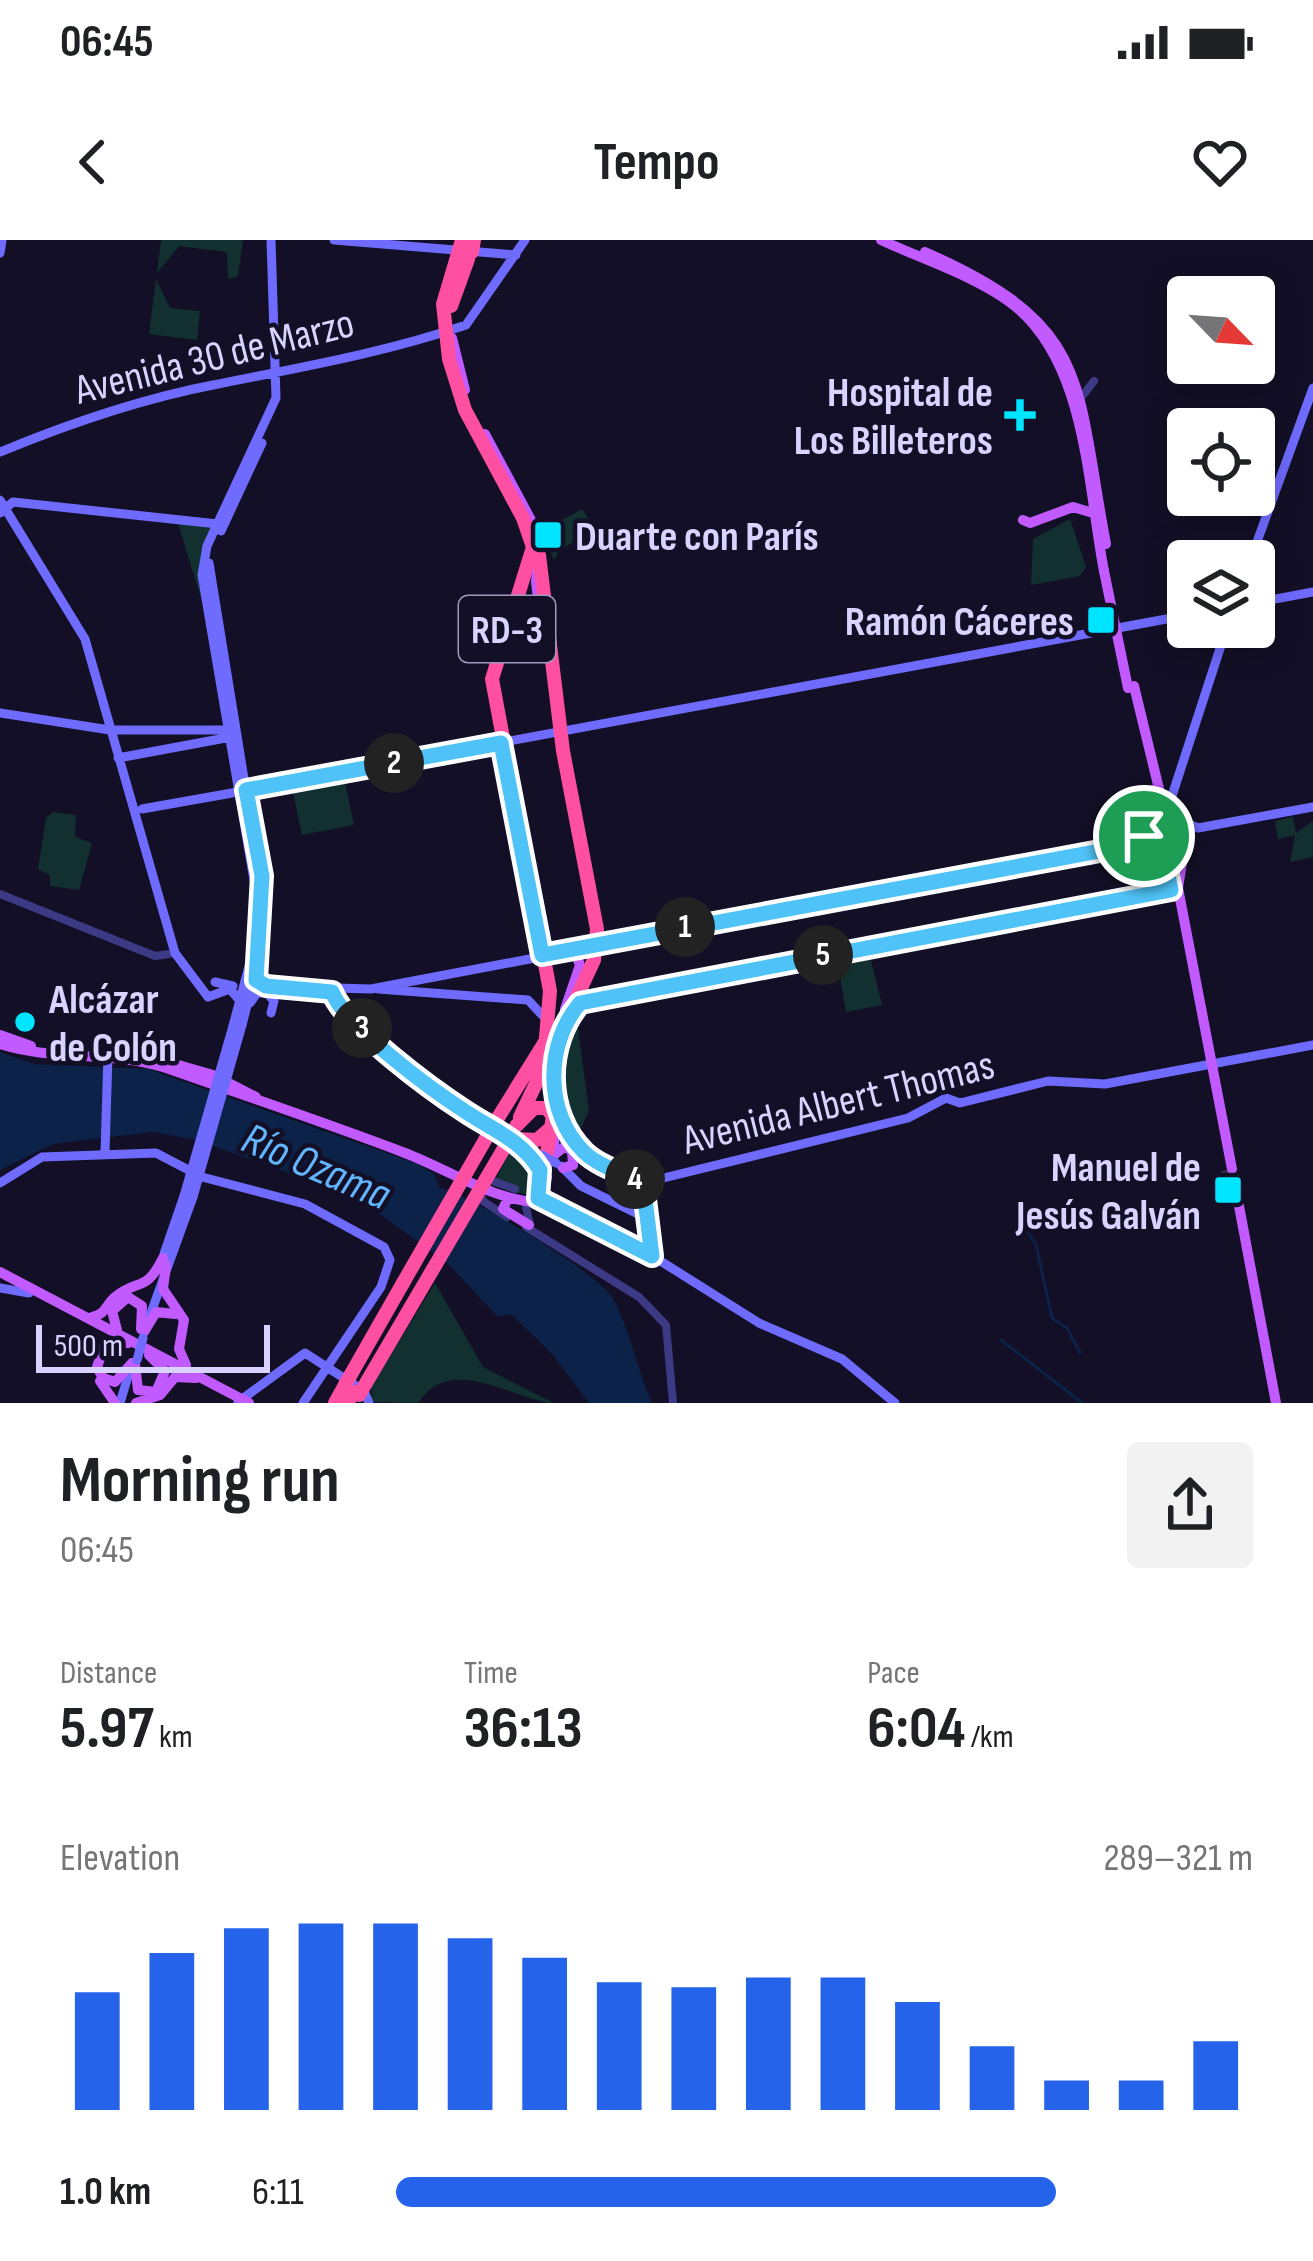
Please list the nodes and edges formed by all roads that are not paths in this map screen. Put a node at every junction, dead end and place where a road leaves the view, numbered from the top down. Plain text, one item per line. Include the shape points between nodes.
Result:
1 (2, 240) edge
2 (274, 240) edge
3 (334, 240) edge
4 (525, 240) edge
5 (896, 244) edge
6 (466, 246) edge
7 (0, 253) edge
8 (516, 255) junction
9 (447, 330) junction
10 (279, 373) junction
11 (1094, 381) dead end
12 (1313, 388) edge
13 (1080, 400) junction
14 (0, 452) edge
15 (516, 507) junction
16 (3, 510) edge
17 (1093, 513) junction
18 (1023, 520) dead end
19 (220, 525) junction
20 (539, 540) junction
21 (1258, 540) edge
22 (1107, 571) junction
23 (535, 574) junction
24 (1313, 592) edge
25 (517, 595) joint
26 (1275, 599) edge
27 (1167, 619) edge
28 (549, 631) junction
29 (1220, 648) edge
30 (1131, 687) junction
31 (0, 713) edge
32 (110, 730) junction
33 (558, 732) junction
34 (232, 733) junction
35 (501, 743) junction
36 (118, 758) junction
37 (1180, 761) junction
38 (1155, 777) junction
39 (1169, 779) junction
40 (238, 792) junction
41 (1158, 797) junction
42 (1313, 807) edge
43 (139, 810) junction
44 (1171, 810) junction
45 (1156, 816) junction
46 (1182, 821) junction
47 (1212, 826) junction
48 (1186, 856) junction
49 (1167, 864) junction
50 (1174, 889) junction
51 (0, 894) edge
52 (596, 944) junction
53 (562, 951) junction
54 (175, 953) junction
55 (542, 955) junction
56 (251, 976) junction
57 (215, 982) dead end
58 (371, 989) junction
59 (333, 995) junction
60 (244, 1005) junction
61 (574, 1010) junction
62 (271, 1013) dead end
63 (0, 1034) edge
64 (550, 1041) junction
65 (0, 1044) edge
66 (1313, 1045) edge
67 (175, 1050) dead end
68 (108, 1059) junction
69 (159, 1061) junction
70 (1209, 1065) junction
71 (199, 1075) junction
72 (556, 1097) junction
73 (553, 1126) junction
74 (507, 1130) junction
75 (105, 1147) junction
76 (572, 1150) junction
77 (596, 1160) junction
78 (553, 1161) junction
79 (1229, 1169) tunnel mouth
80 (0, 1180) edge
81 (643, 1183) junction
82 (479, 1185) junction
83 (1233, 1191) tunnel mouth
84 (510, 1195) junction
85 (541, 1197) junction
86 (648, 1220) junction
87 (529, 1225) junction
88 (540, 1235) junction
89 (651, 1257) junction
90 (164, 1262) junction
91 (0, 1275) edge
92 (0, 1288) edge
93 (29, 1293) junction
94 (88, 1320) junction
95 (138, 1347) junction
96 (340, 1349) junction
97 (322, 1370) junction
98 (197, 1376) junction
99 (353, 1393) edge
100 (242, 1402) edge
101 (335, 1402) edge
102 (120, 1403) edge
103 (136, 1403) edge
104 (303, 1403) edge
105 (673, 1403) edge
106 (892, 1403) edge
107 (1274, 1403) edge

1 - 7 main road
2 - 10 main road via 268,287
3 - 6 main road
4 - 8 main road
5 - 13 main road via 993,283 1030,309 1063,352
5 - 17 main road via 1004,298 1043,336 1067,384
6 - 8 main road
6 - 9 main road, RD-3
6 - 9 highway, RD-3, bridge via 448,294
6 - 15 highway, RD-3, bridge via 443,304 449,359 465,410
8 - 9 main road via 476,315
9 - 10 main road, Avenida 30 de Marzo
9 - 15 main road, RD-3 via 466,416
9 - 20 highway, RD-3, bridge via 470,413
9 - 23 main road, RD-3 via 472,409 538,530
10 - 14 main road, Avenida 30 de Marzo via 92,418
10 - 19 main road via 277,414
11 - 13 street
12 - 21 main road
13 - 22 main road
15 - 25 highway, bridge via 531,548
15 - 64 highway, RD-3, bridge via 532,561 493,684 550,991
16 - 19 main road via 14,502
16 - 32 main road via 80,626
17 - 18 main road via 1073,507
17 - 22 main road
19 - 34 main road via 208,581
20 - 28 highway, RD-3, bridge
20 - 28 highway, bridge
22 - 30 main road, bridge
23 - 28 highway, bridge via 534,606
23 - 33 main road, RD-3
24 - 26 main road
25 - 35 main road, RD-3 via 491,672
27 - 33 main road
28 - 64 highway, RD-3, bridge via 597,939 594,960
29 - 37 main road
30 - 38 main road
30 - 41 main road
31 - 32 main road
32 - 34 main road
32 - 36 main road
33 - 35 main road
33 - 52 main road, RD-3
34 - 36 main road
34 - 40 main road
35 - 40 main road
35 - 55 main road, RD-3
36 - 43 main road
37 - 39 main road
37 - 44 main road
38 - 39 main road
38 - 41 main road
39 - 41 main road
40 - 43 main road
40 - 56 main road via 262,876
41 - 44 main road
41 - 45 main road
42 - 47 main road
43 - 54 main road
44 - 45 main road
44 - 46 main road
45 - 49 main road
45 - 52 main road via 1144,836 1116,848
46 - 47 main road
46 - 48 main road
47 - 48 main road via 1195,836
48 - 49 main road via 1178,868
48 - 50 main road
49 - 50 main road
50 - 61 main road via 585,1000
50 - 70 main road
51 - 54 street via 154,956
52 - 53 main road
52 - 61 main road
52 - 64 main road
53 - 55 main road
53 - 64 main road via 575,952 580,965
54 - 60 main road via 208,997 230,989
55 - 58 main road
55 - 64 main road, RD-3
56 - 57 main road via 239,986
56 - 59 main road
56 - 60 main road
58 - 59 main road
58 - 64 main road via 528,1000 539,1006
59 - 74 main road via 448,1099
60 - 62 main road via 264,992 274,1001
60 - 90 main road, bridge
61 - 64 main road
63 - 68 main road
64 - 72 main road
64 - 74 highway, RD-3
64 - 74 highway, RD-3
64 - 74 highway, RD-3 via 518,1082
65 - 68 main road via 48,1057
66 - 70 main road, Avenida Albert Thomas
67 - 69 main road
68 - 69 main road
68 - 71 main road
68 - 75 main road
69 - 71 main road
70 - 79 main road
70 - 81 main road, Avenida Albert Thomas via 1105,1084 1048,1081 960,1103 946,1098 908,1118
71 - 82 main road
72 - 77 main road via 575,1140
72 - 78 main road
73 - 74 highway via 537,1141
73 - 74 highway via 539,1106
73 - 85 highway
74 - 78 main road
74 - 85 main road via 540,1170
74 - 99 highway, RD-3, bridge
74 - 99 highway, RD-3, bridge via 403,1283
75 - 80 main road via 42,1156
75 - 96 main road via 165,1150 198,1170 305,1198 389,1246 394,1257 385,1286
75 - 97 main road via 156,1153 202,1177 294,1199 384,1246 390,1260 381,1287
76 - 77 main road
76 - 78 main road via 560,1148
76 - 78 main road via 575,1161
77 - 81 main road, Avenida Albert Thomas
78 - 85 main road
78 - 86 main road via 581,1186
81 - 86 main road
82 - 84 main road
82 - 88 street via 487,1204
83 - 107 main road
84 - 85 main road
84 - 87 main road via 503,1209
85 - 87 street
85 - 89 main road
86 - 89 main road
87 - 88 street
88 - 105 street via 638,1297 666,1325
89 - 106 main road via 771,1333 837,1359
90 - 94 main road via 145,1286 118,1295
90 - 95 main road
90 - 98 main road via 164,1294 184,1320 180,1358
91 - 93 main road
91 - 94 main road
92 - 93 main road
93 - 94 main road
94 - 95 main road
94 - 102 main road via 98,1337 93,1369
95 - 98 main road
95 - 102 main road
96 - 97 main road
96 - 99 main road via 335,1360
97 - 99 main road
97 - 99 main road
97 - 100 main road via 302,1353
97 - 104 main road
98 - 100 main road
98 - 103 main road via 175,1377 160,1395
99 - 101 highway, RD-3

